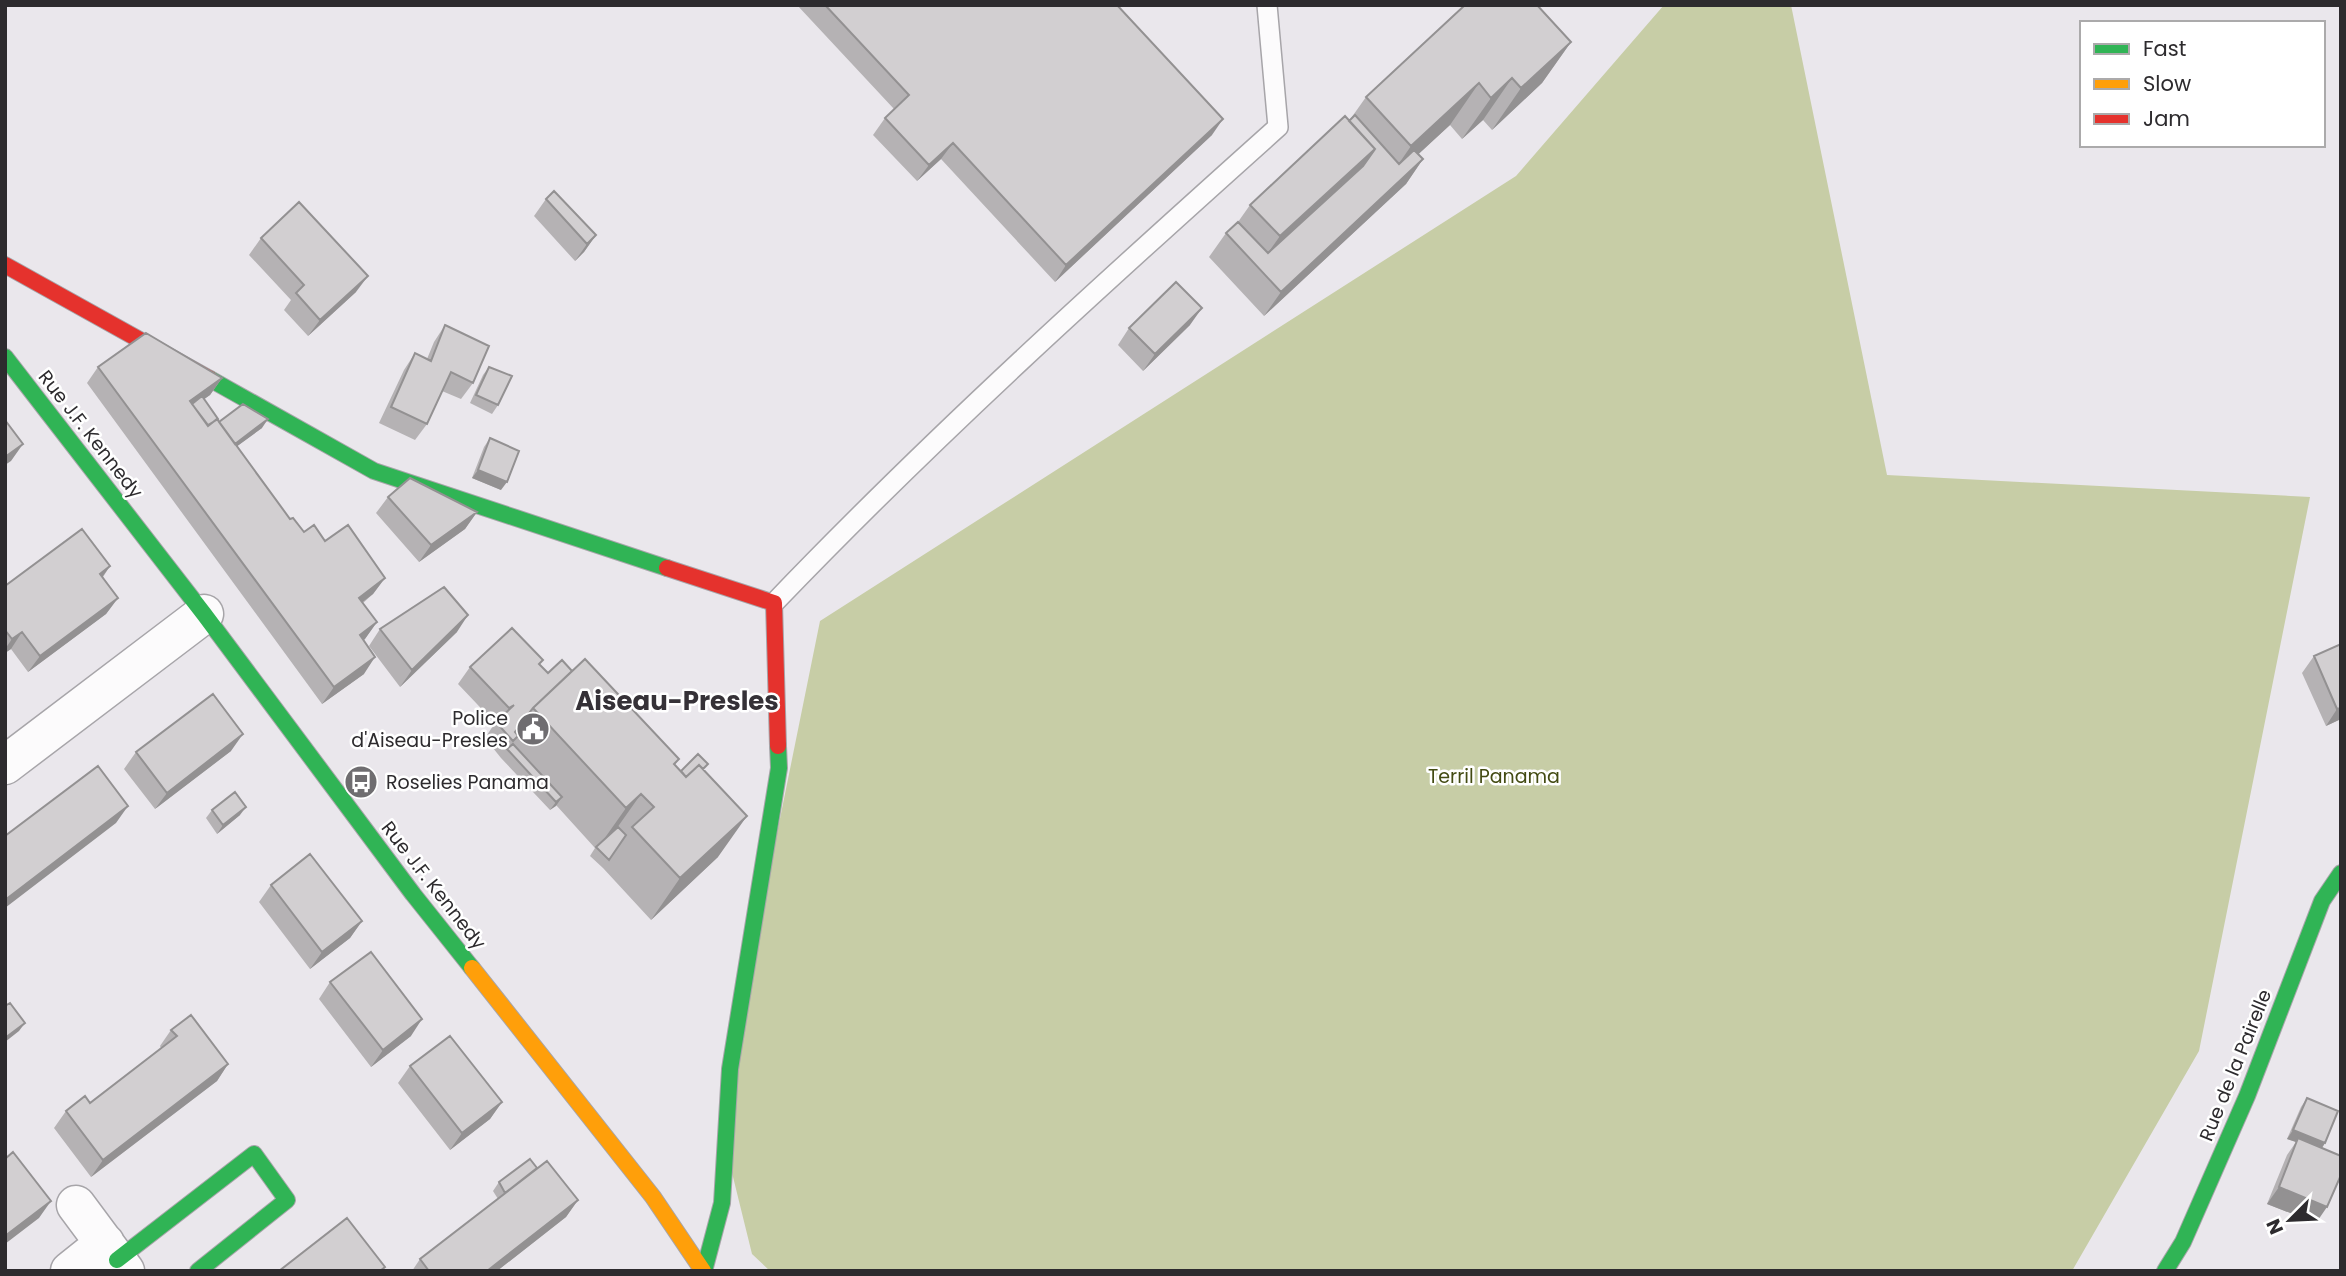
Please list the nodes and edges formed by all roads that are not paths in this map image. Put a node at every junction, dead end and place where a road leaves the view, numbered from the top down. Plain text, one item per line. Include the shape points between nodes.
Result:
1 (1268, 5) edge
2 (5, 265) edge
3 (5, 357) edge
4 (774, 603) junction
5 (204, 614) junction
6 (5, 765) edge
7 (2341, 873) edge
8 (76, 1205) dead end
9 (116, 1258) edge
10 (70, 1271) edge
11 (198, 1271) edge
12 (703, 1271) edge
13 (2165, 1271) edge

1 - 4 lane via 1279,127 1030,351 850,523
2 - 4 street via 374,471
3 - 5 street, Rue J.F. Kennedy
4 - 12 street via 779,768 730,1069 722,1203
5 - 6 street
5 - 12 street, Rue J.F. Kennedy via 413,894 653,1197
7 - 13 street, Rue de la Pairelle via 2322,901 2247,1096 2183,1242
8 - 9 street
9 - 10 street
9 - 11 street via 254,1154 287,1200

